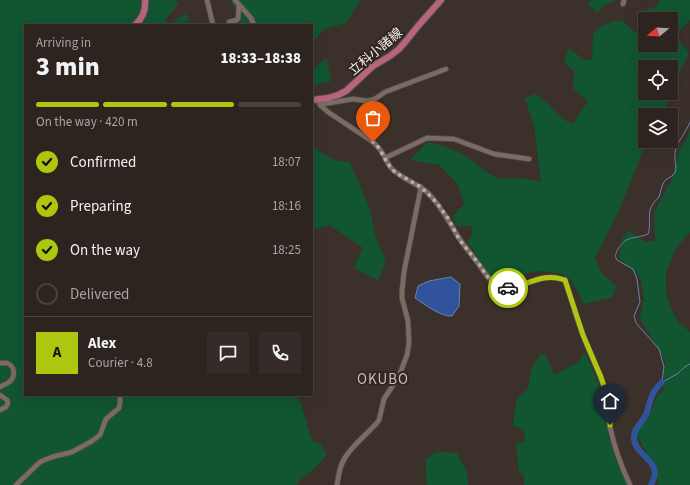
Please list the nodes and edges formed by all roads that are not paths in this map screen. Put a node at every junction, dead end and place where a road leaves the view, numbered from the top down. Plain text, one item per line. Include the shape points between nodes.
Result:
1 (144, 0) edge
2 (207, 0) edge
3 (235, 0) edge
4 (440, 0) edge
5 (239, 6) junction
6 (228, 22) dead end
7 (136, 24) edge
8 (213, 24) edge
9 (254, 24) edge
10 (446, 69) dead end
11 (315, 100) edge
12 (385, 158) junction
13 (528, 159) dead end
14 (421, 187) junction
15 (0, 363) edge
16 (0, 386) edge
17 (0, 395) edge
18 (120, 396) edge
19 (0, 410) edge
20 (16, 485) edge
21 (336, 485) edge
22 (630, 485) edge

1 - 7 main road via 144,12
2 - 8 street
3 - 5 street
4 - 11 main road, 立科小諸線 via 390,56 373,66 346,91
5 - 6 street via 237,20
5 - 9 street
10 - 11 street via 368,101 353,99 323,104
11 - 12 street via 328,112 373,142
12 - 13 street via 427,138 454,139 494,154
12 - 14 street via 396,173
14 - 21 street via 402,292 408,322 407,355 399,376 384,399 379,420 344,459
14 - 22 street via 436,202 459,239 495,284 513,288 543,278 565,280 608,399 612,434
15 - 16 street via 8,364 14,370 14,374 9,382
17 - 19 street via 8,403
18 - 20 street via 119,408 106,418 100,435 72,452 45,459

